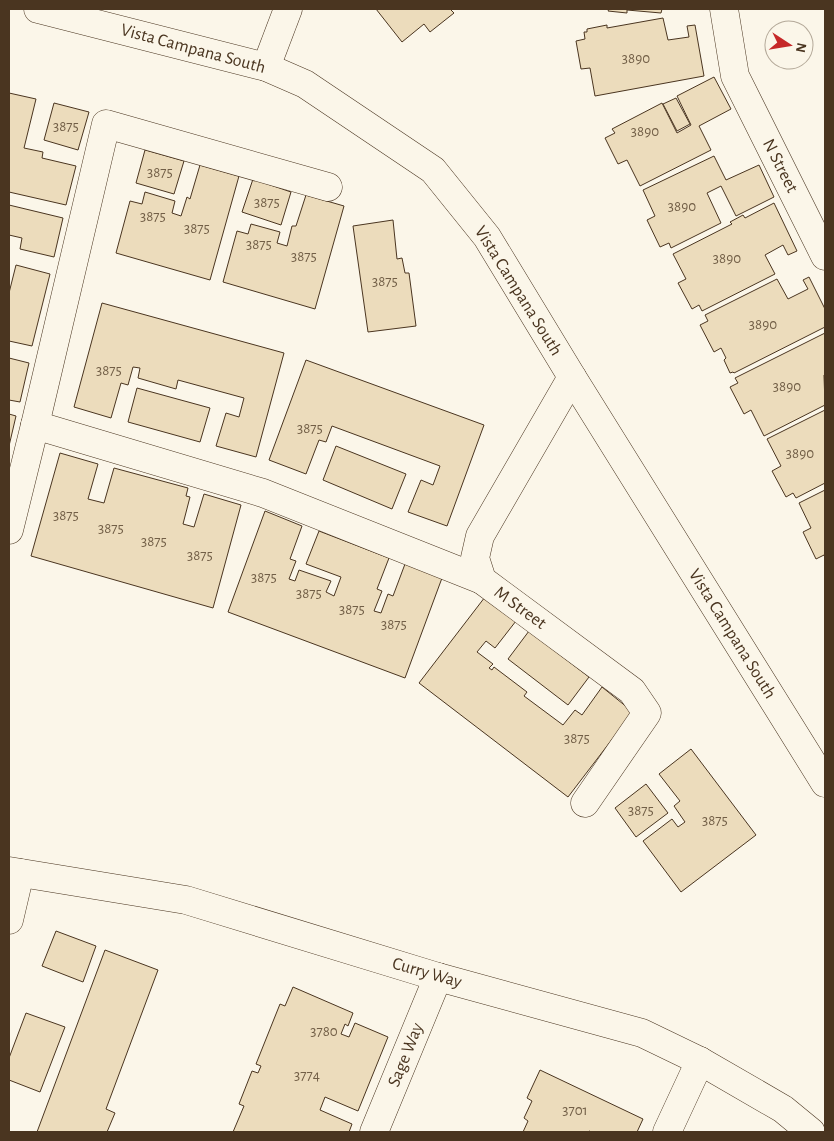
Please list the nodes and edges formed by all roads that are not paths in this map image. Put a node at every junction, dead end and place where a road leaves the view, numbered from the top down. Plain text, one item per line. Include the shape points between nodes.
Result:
1 (38, 9) edge
2 (288, 9) edge
3 (724, 9) edge
4 (91, 15) edge
5 (266, 67) junction
6 (328, 187) dead end
7 (825, 256) edge
8 (572, 377) junction
9 (35, 425) junction
10 (9, 530) edge
11 (482, 580) junction
12 (825, 783) edge
13 (585, 803) dead end
14 (14, 872) edge
15 (9, 920) edge
16 (438, 977) junction
17 (700, 1061) junction
18 (374, 1132) edge
19 (667, 1132) edge
20 (811, 1132) edge

1 - 4 street, Vista Campana South
2 - 5 street
3 - 7 street, N Street via 735,76
4 - 5 street, Vista Campana South
5 - 8 street, Vista Campana South via 305,84 433,170 486,237
6 - 9 street via 106,124
8 - 11 street, M Street via 480,536 475,558
8 - 12 street, Vista Campana South
9 - 10 street
9 - 11 street via 263,494
11 - 13 street, M Street via 632,691 647,713
14 - 15 street
14 - 16 street, Curry Way via 186,900
16 - 17 street, Curry Way via 642,1033
16 - 18 street, Sage Way
17 - 19 street
17 - 20 street, Curry Way via 783,1109

